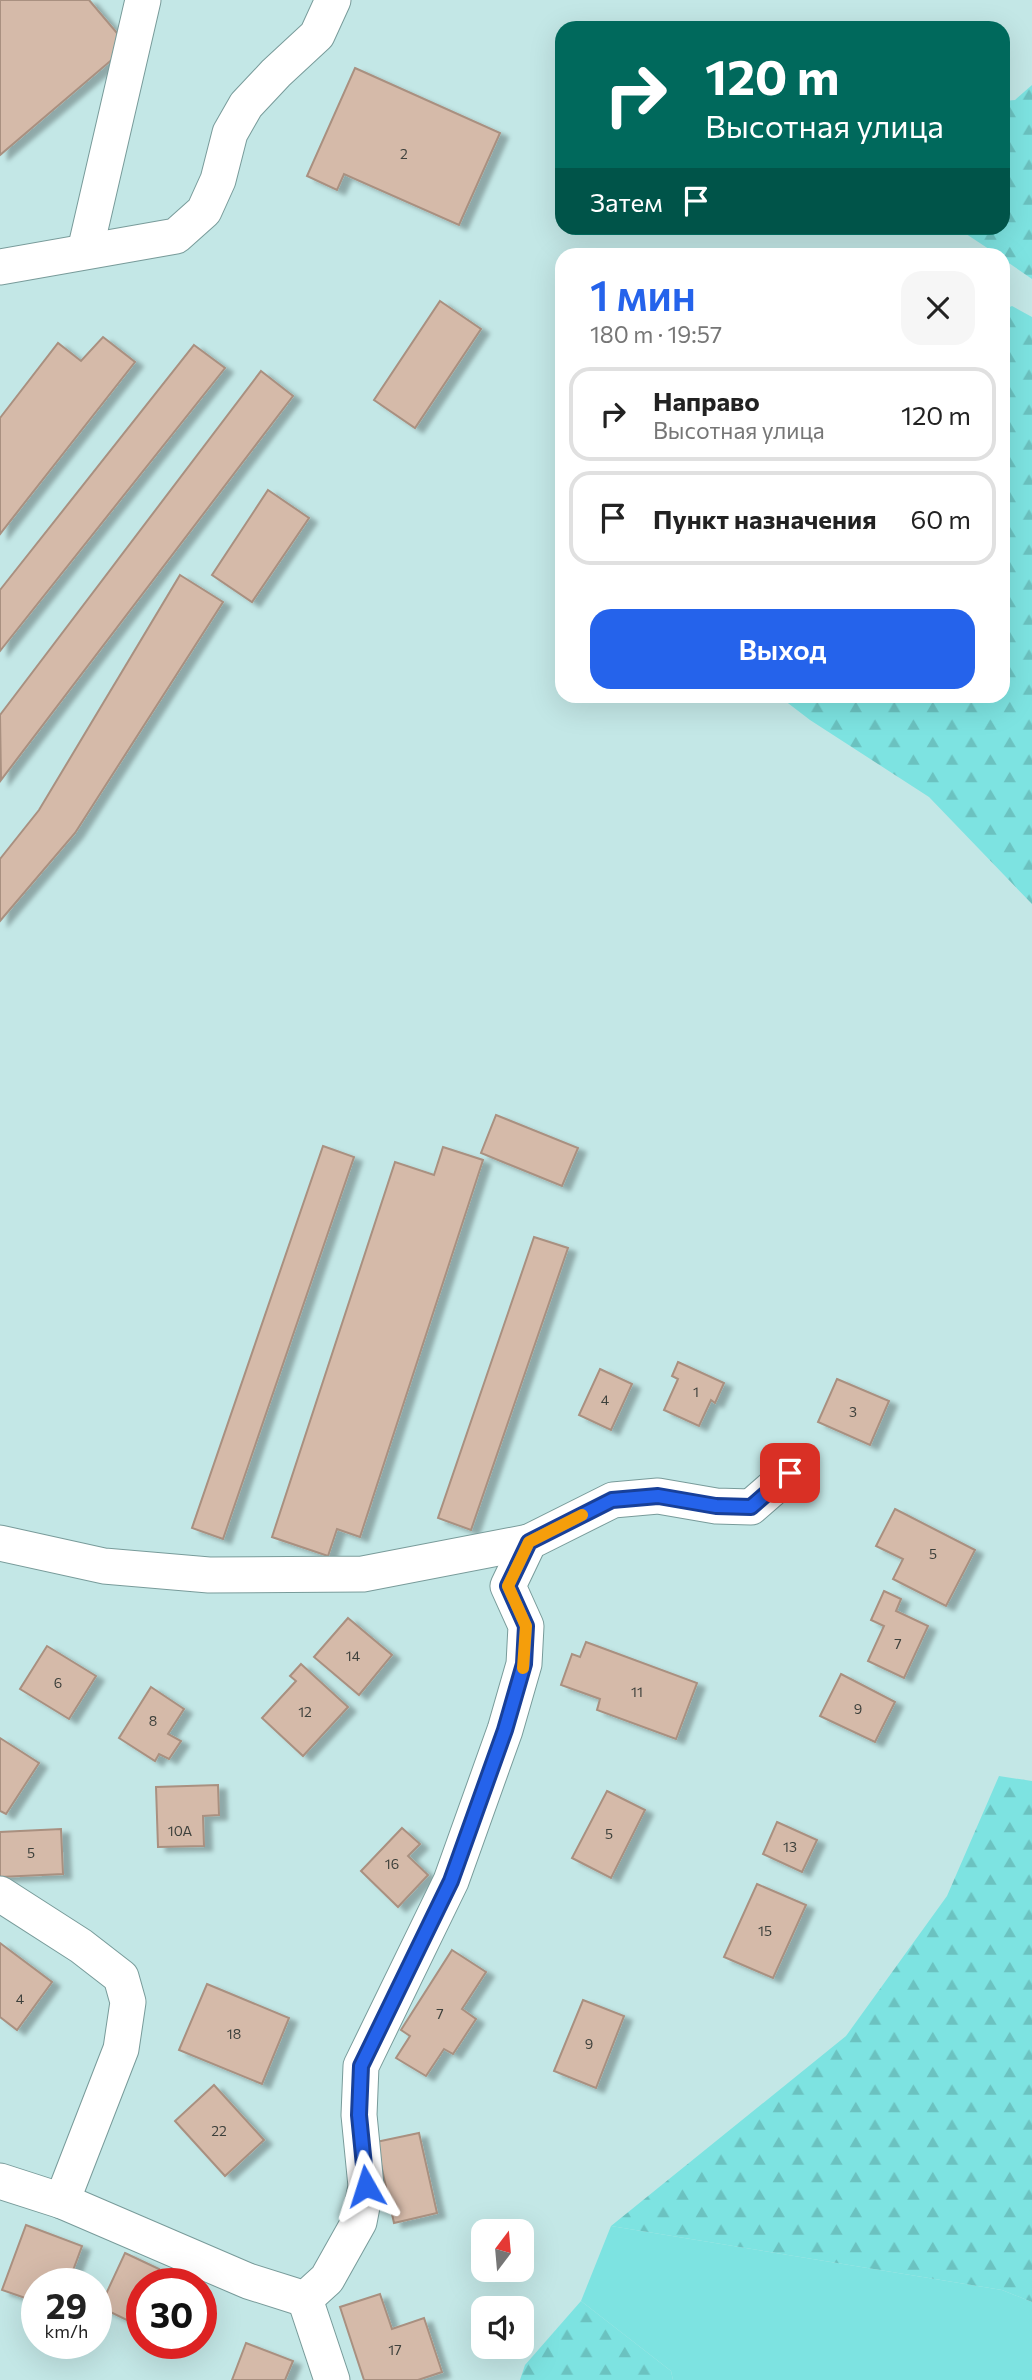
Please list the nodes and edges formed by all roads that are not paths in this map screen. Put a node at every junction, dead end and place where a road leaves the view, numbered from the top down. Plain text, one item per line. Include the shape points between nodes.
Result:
1 (143, 0) edge
2 (333, 0) edge
3 (85, 251) junction
4 (0, 268) edge
5 (790, 1473) dead end
6 (529, 1542) junction
7 (0, 1543) edge
8 (0, 1895) edge
9 (0, 2181) edge
10 (62, 2201) junction
11 (305, 2299) junction
12 (332, 2380) edge

1 - 3 street
2 - 3 street via 317,35 275,73 237,118 204,211 176,236
3 - 4 street
5 - 6 street via 751,1507 658,1496 612,1500
6 - 7 street via 363,1574 209,1576 104,1566
6 - 11 street via 508,1586 526,1626 524,1664 505,1730 451,1881 361,2066 359,2115 366,2186 359,2222 327,2279
8 - 10 street via 121,1977 128,2002 121,2049
9 - 10 street
10 - 11 street via 248,2281
11 - 12 street

